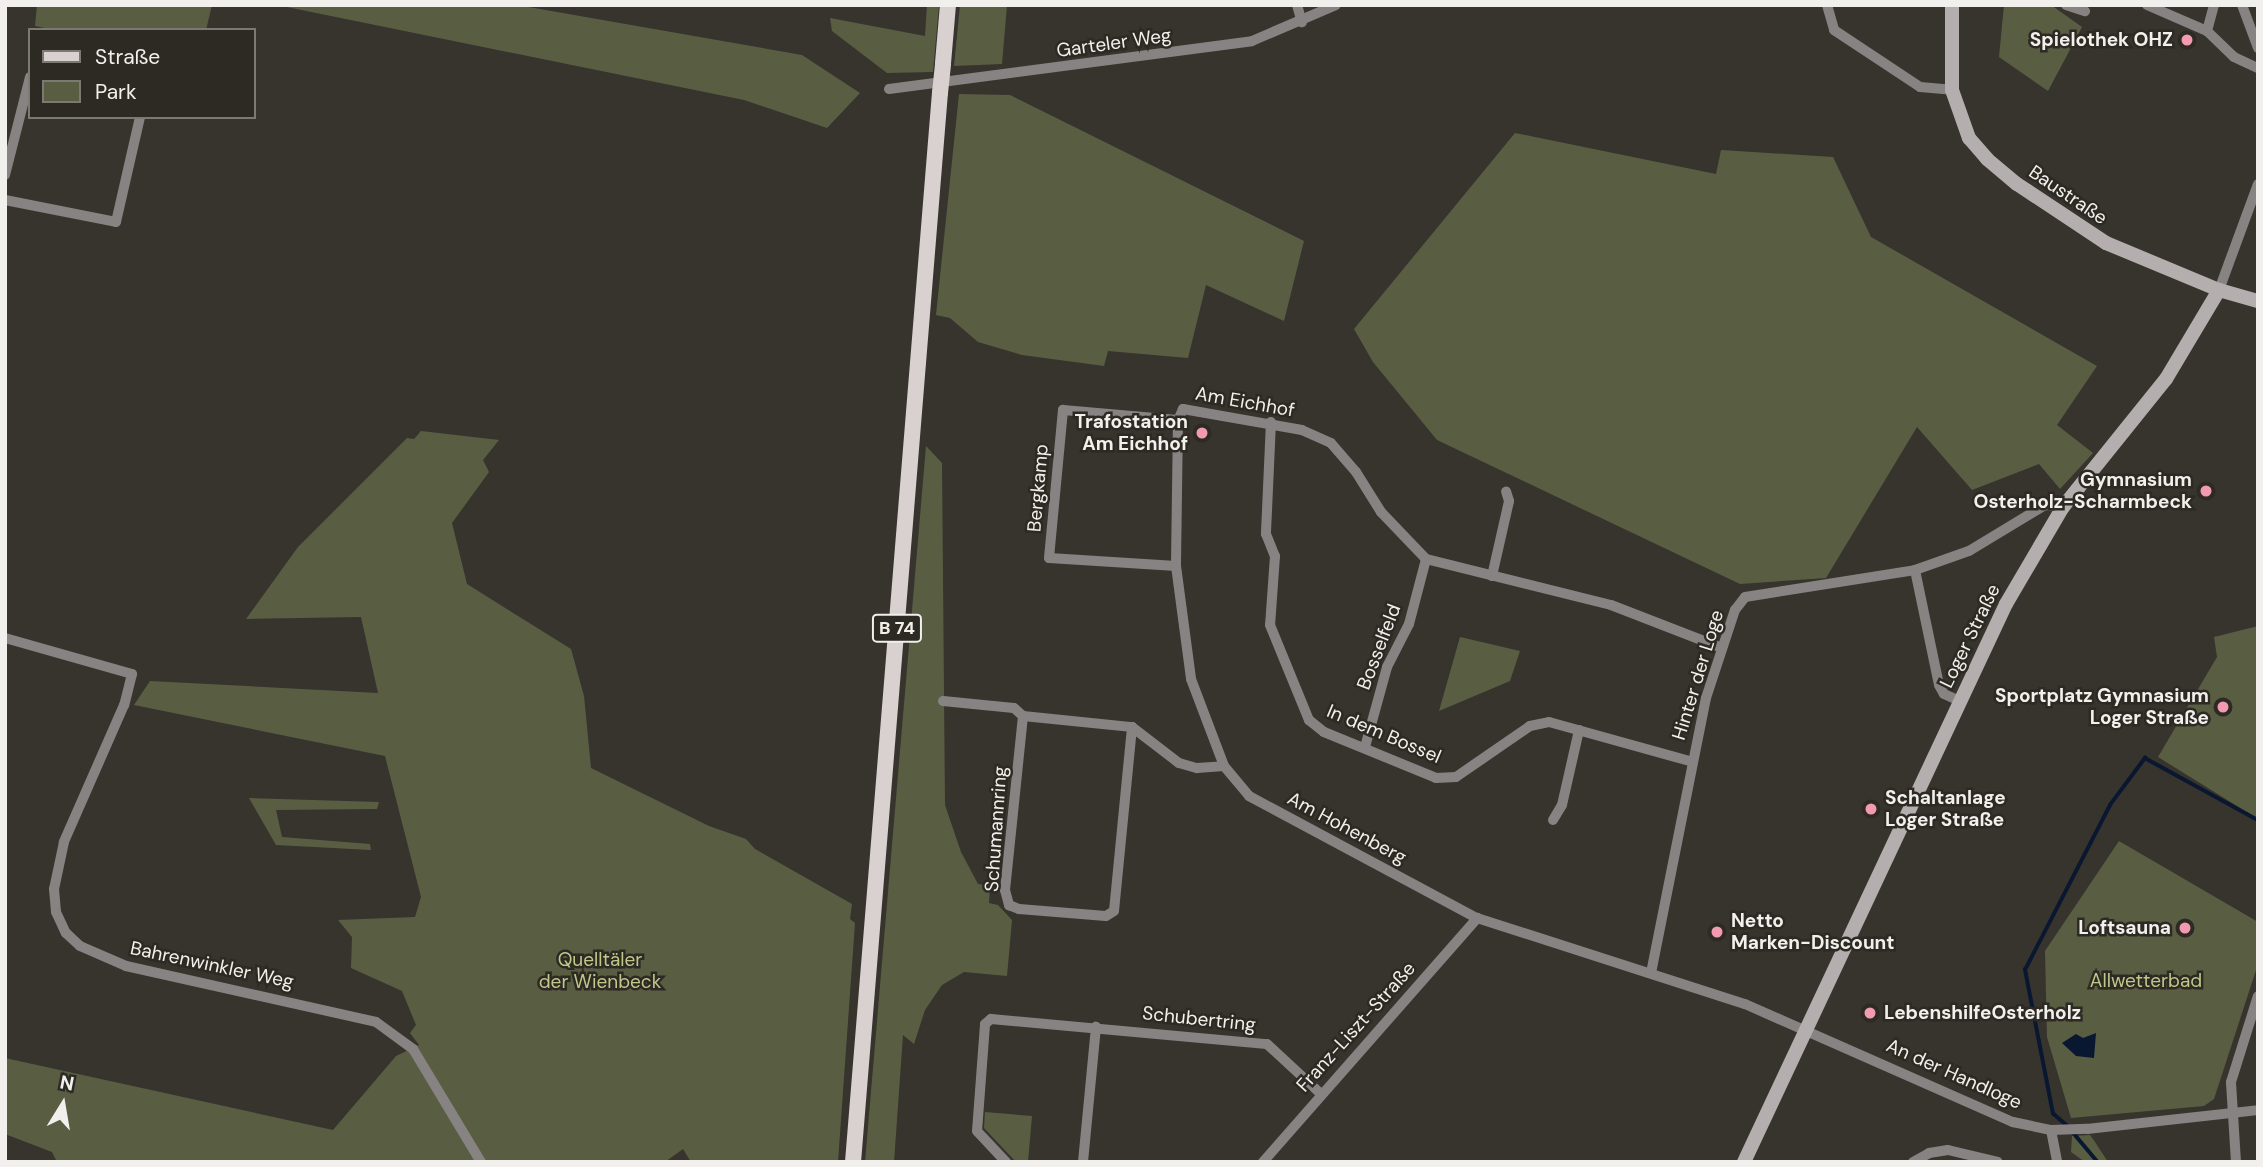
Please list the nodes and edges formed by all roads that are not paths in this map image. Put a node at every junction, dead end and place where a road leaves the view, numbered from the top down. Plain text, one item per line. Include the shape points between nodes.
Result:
1 (948, 5) edge
2 (1297, 5) edge
3 (1336, 5) edge
4 (1827, 5) edge
5 (1952, 5) edge
6 (2066, 5) edge
7 (2147, 5) edge
8 (2214, 5) edge
9 (2242, 5) edge
10 (2085, 11) dead end
11 (1301, 22) junction
12 (2207, 31) junction
13 (2258, 48) edge
14 (2258, 68) edge
15 (1951, 83) junction
16 (28, 85) edge
17 (889, 89) dead end
18 (141, 119) edge
19 (5, 175) edge
20 (2258, 184) edge
21 (5, 200) edge
22 (2219, 290) junction
23 (2258, 301) edge
24 (1183, 409) joint
25 (1178, 420) junction
26 (1271, 422) junction
27 (1506, 491) dead end
28 (2063, 507) junction
29 (1426, 559) junction
30 (1176, 566) junction
31 (1915, 570) junction
32 (1492, 576) junction
33 (5, 638) edge
34 (1722, 648) junction
35 (943, 701) dead end
36 (1960, 701) junction
37 (1023, 716) junction
38 (1132, 727) junction
39 (1579, 730) junction
40 (1365, 747) junction
41 (1690, 761) junction
42 (1224, 766) junction
43 (1553, 820) dead end
44 (1477, 918) junction
45 (1651, 973) junction
46 (2258, 996) edge
47 (1096, 1027) junction
48 (1807, 1028) junction
49 (1320, 1093) junction
50 (2258, 1110) edge
51 (2233, 1112) junction
52 (2055, 1130) junction
53 (481, 1162) edge
54 (853, 1162) edge
55 (1006, 1162) edge
56 (1083, 1162) edge
57 (1263, 1162) edge
58 (1744, 1162) edge
59 (1913, 1162) edge
60 (1998, 1162) edge
61 (2057, 1162) edge
62 (2236, 1162) edge

1 - 54 main road, B 74, bridge
2 - 11 street
3 - 11 street, Garteler Weg
4 - 15 street via 1834,30 1920,87
5 - 15 street
6 - 10 street
7 - 12 street
8 - 12 street
9 - 13 street
11 - 17 street, Garteler Weg via 1252,41
12 - 14 street via 2234,57
15 - 22 street, Baustraße via 1969,138 2017,184 2106,243
16 - 19 street
18 - 21 street via 116,222
20 - 22 street
22 - 23 street, Baustraße
22 - 28 street, Loger Straße via 2166,379
24 - 25 street, Am Hohenberg
24 - 26 street, Am Eichhof
25 - 30 street, Am Hohenberg
25 - 30 street, Bergkamp via 1063,410 1049,558
26 - 29 street, Am Eichhof via 1331,443 1356,471 1381,512
26 - 40 street, In dem Bossel via 1266,534 1275,556 1270,625 1309,720 1324,732
27 - 32 street via 1509,501
28 - 31 street, Hinter der Loge via 2045,505 1969,551
28 - 36 street, Loger Straße via 2006,604
29 - 32 street
29 - 40 street, Bosselfeld via 1409,624 1387,667
30 - 42 street, Am Hohenberg via 1191,680
31 - 34 street, Hinter der Loge via 1745,597 1735,610
31 - 36 street via 1940,685 1944,694
32 - 34 street via 1611,605
33 - 53 street, Bahrenwinkler Weg via 132,674 124,705 64,842 54,889 56,912 66,933 80,946 126,966 376,1022 413,1049
34 - 41 street, Hinter der Loge
35 - 37 street via 1014,708
36 - 48 street, Loger Straße
37 - 38 street
37 - 38 street, Schumannring via 1005,890 1009,905 1019,909 1106,916 1114,911
38 - 42 street via 1179,764
39 - 40 street, In dem Bossel via 1549,722 1530,726 1456,777 1436,778
39 - 41 street, In dem Bossel
39 - 43 street via 1562,805
41 - 45 street, Hinter der Loge
42 - 44 street, Am Hohenberg via 1250,796
44 - 45 street, Am Hohenberg
44 - 49 street, Franz-Liszt-Straße
45 - 48 street, Am Hohenberg
46 - 51 street via 2231,1082
47 - 49 street, Schubertring via 1267,1044
47 - 55 street, Schubertring via 991,1019 985,1024 977,1131
47 - 56 street
48 - 52 street, An der Handloge via 2013,1122
48 - 58 street, Loger Straße
49 - 57 street, Franz-Liszt-Straße
50 - 51 street, An der Handloge
51 - 52 street, An der Handloge
51 - 62 street
52 - 61 street
59 - 60 street via 1948,1150

